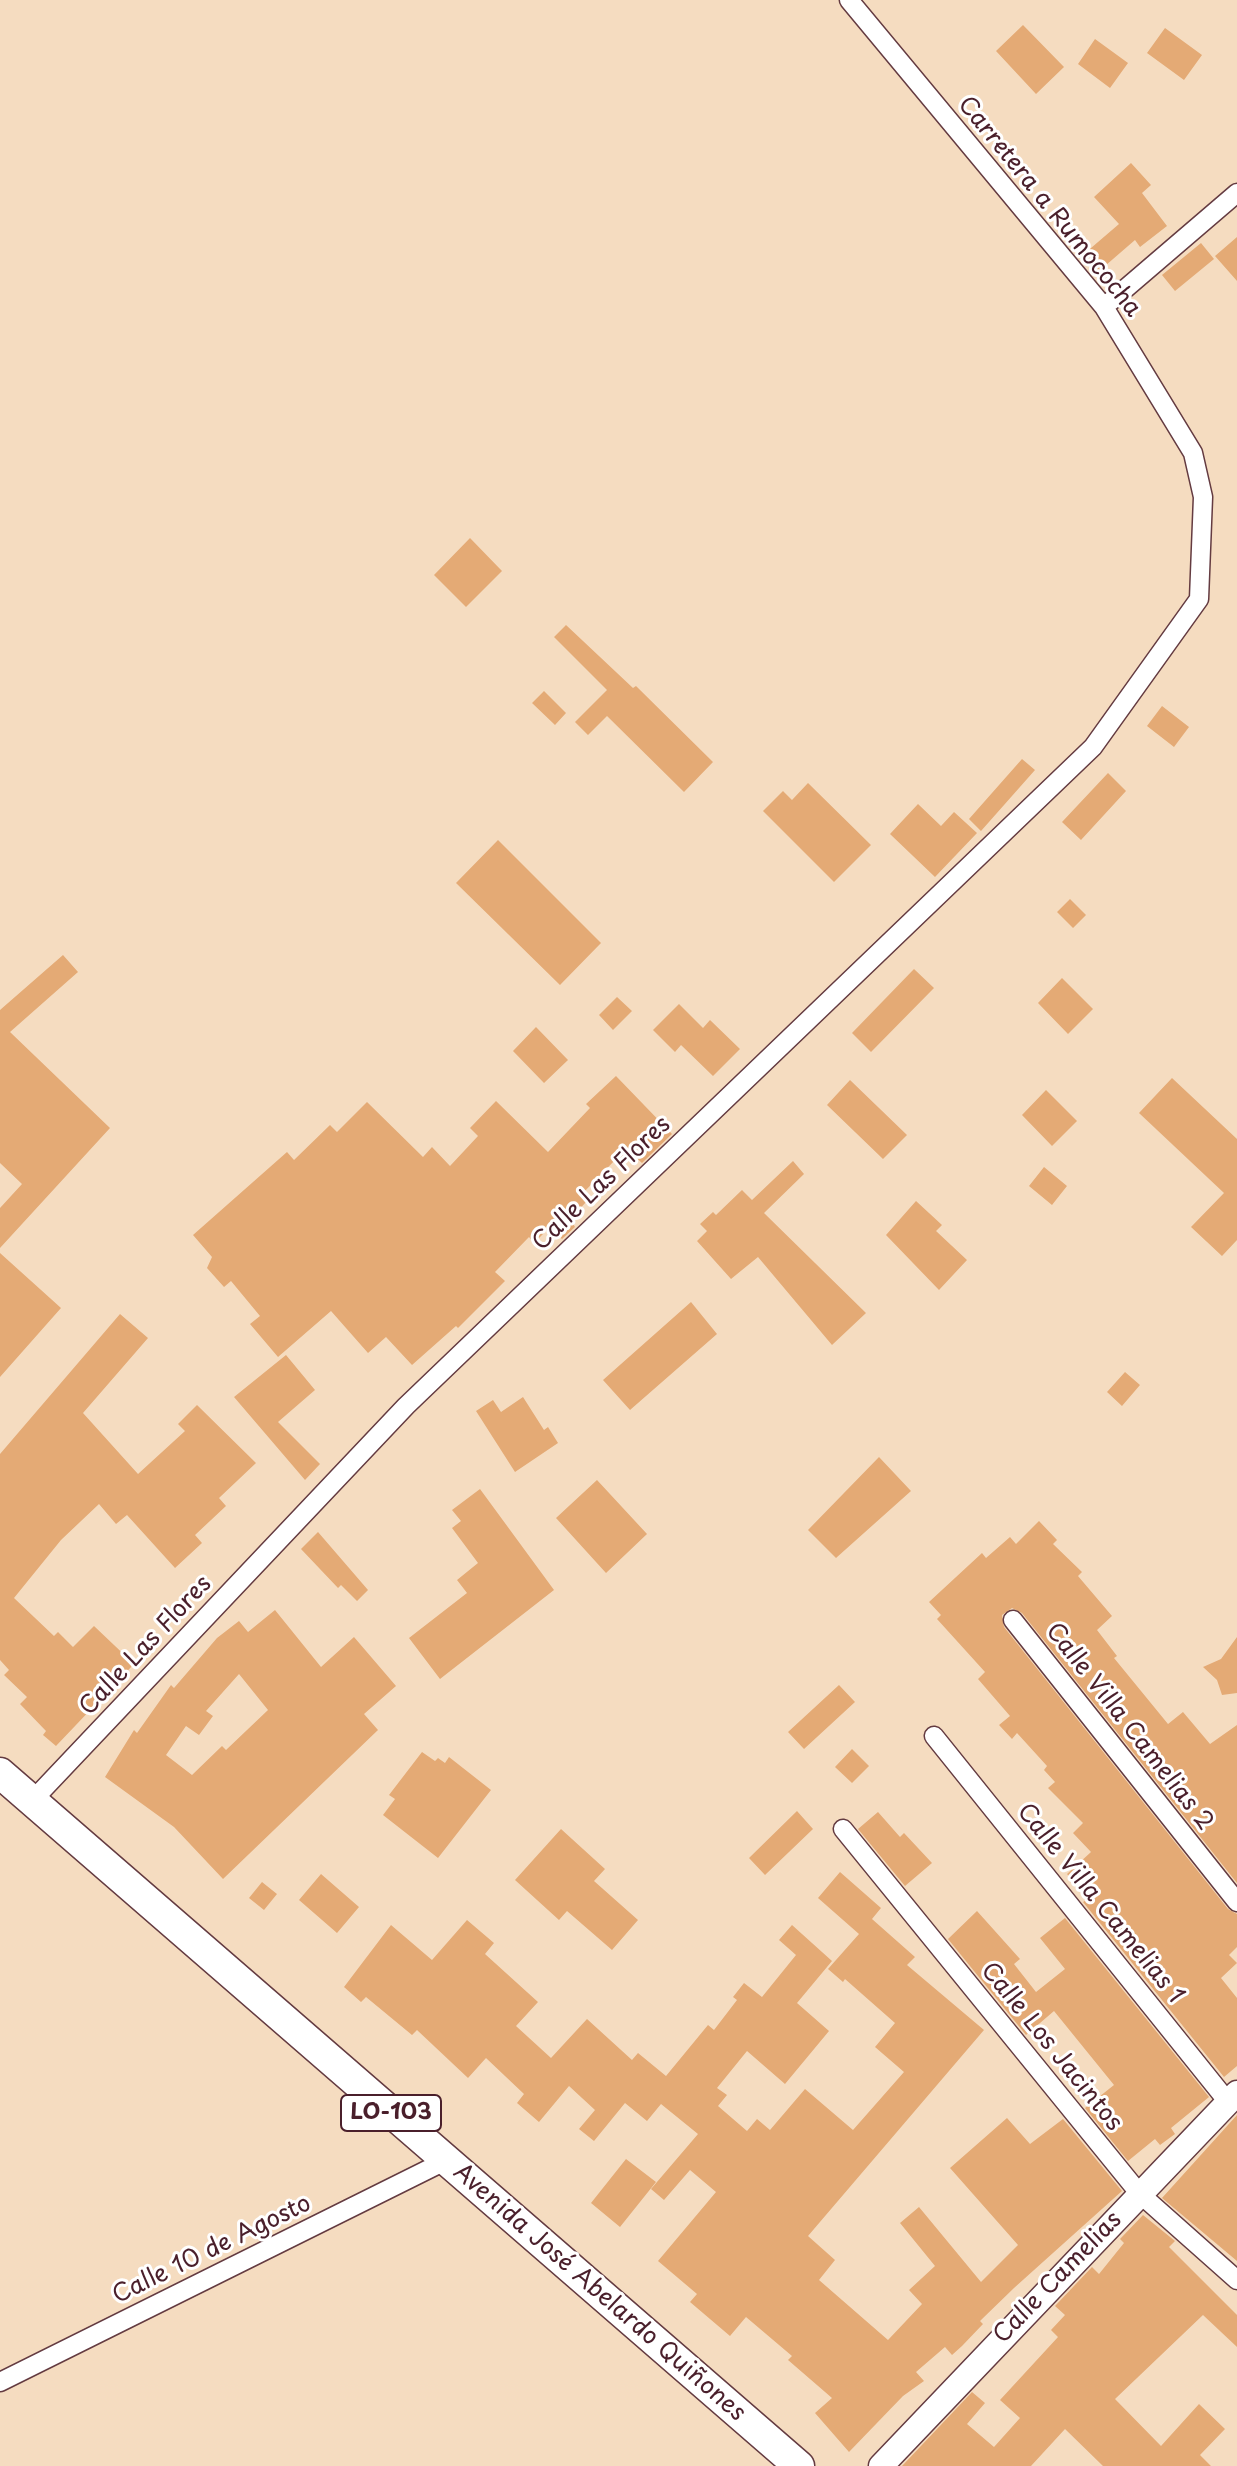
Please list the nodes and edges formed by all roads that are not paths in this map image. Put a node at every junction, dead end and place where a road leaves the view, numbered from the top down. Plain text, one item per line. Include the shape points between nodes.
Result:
1 (849, 0) edge
2 (1237, 193) edge
3 (1104, 307) junction
4 (1199, 599) joint
5 (1013, 1620) dead end
6 (934, 1736) dead end
7 (0, 1773) edge
8 (32, 1801) junction
9 (843, 1829) dead end
10 (1237, 1902) edge
11 (1233, 2098) edge
12 (445, 2161) junction
13 (1139, 2193) junction
14 (1237, 2280) edge
15 (0, 2382) edge
16 (799, 2466) edge
17 (881, 2466) edge

1 - 3 street, Carretera a Rumococha
2 - 3 street
3 - 4 street, Carretera a Rumococha via 1193,453 1203,497
4 - 8 street, Calle Las Flores via 1093,747 406,1406
5 - 10 street, Calle Villa Camelias 2
6 - 11 street, Calle Villa Camelias 1
7 - 8 main road, Avenida José Abelardo Quiñones / LO-103
8 - 12 main road, Avenida José Abelardo Quiñones / LO-103
9 - 13 street, Calle Los Jacintos
11 - 13 street, Calle Camelias
12 - 15 street, Calle 10 de Agosto
12 - 16 main road, Avenida José Abelardo Quiñones / LO-103
13 - 14 street, Calle Los Jacintos
13 - 17 street, Calle Camelias

